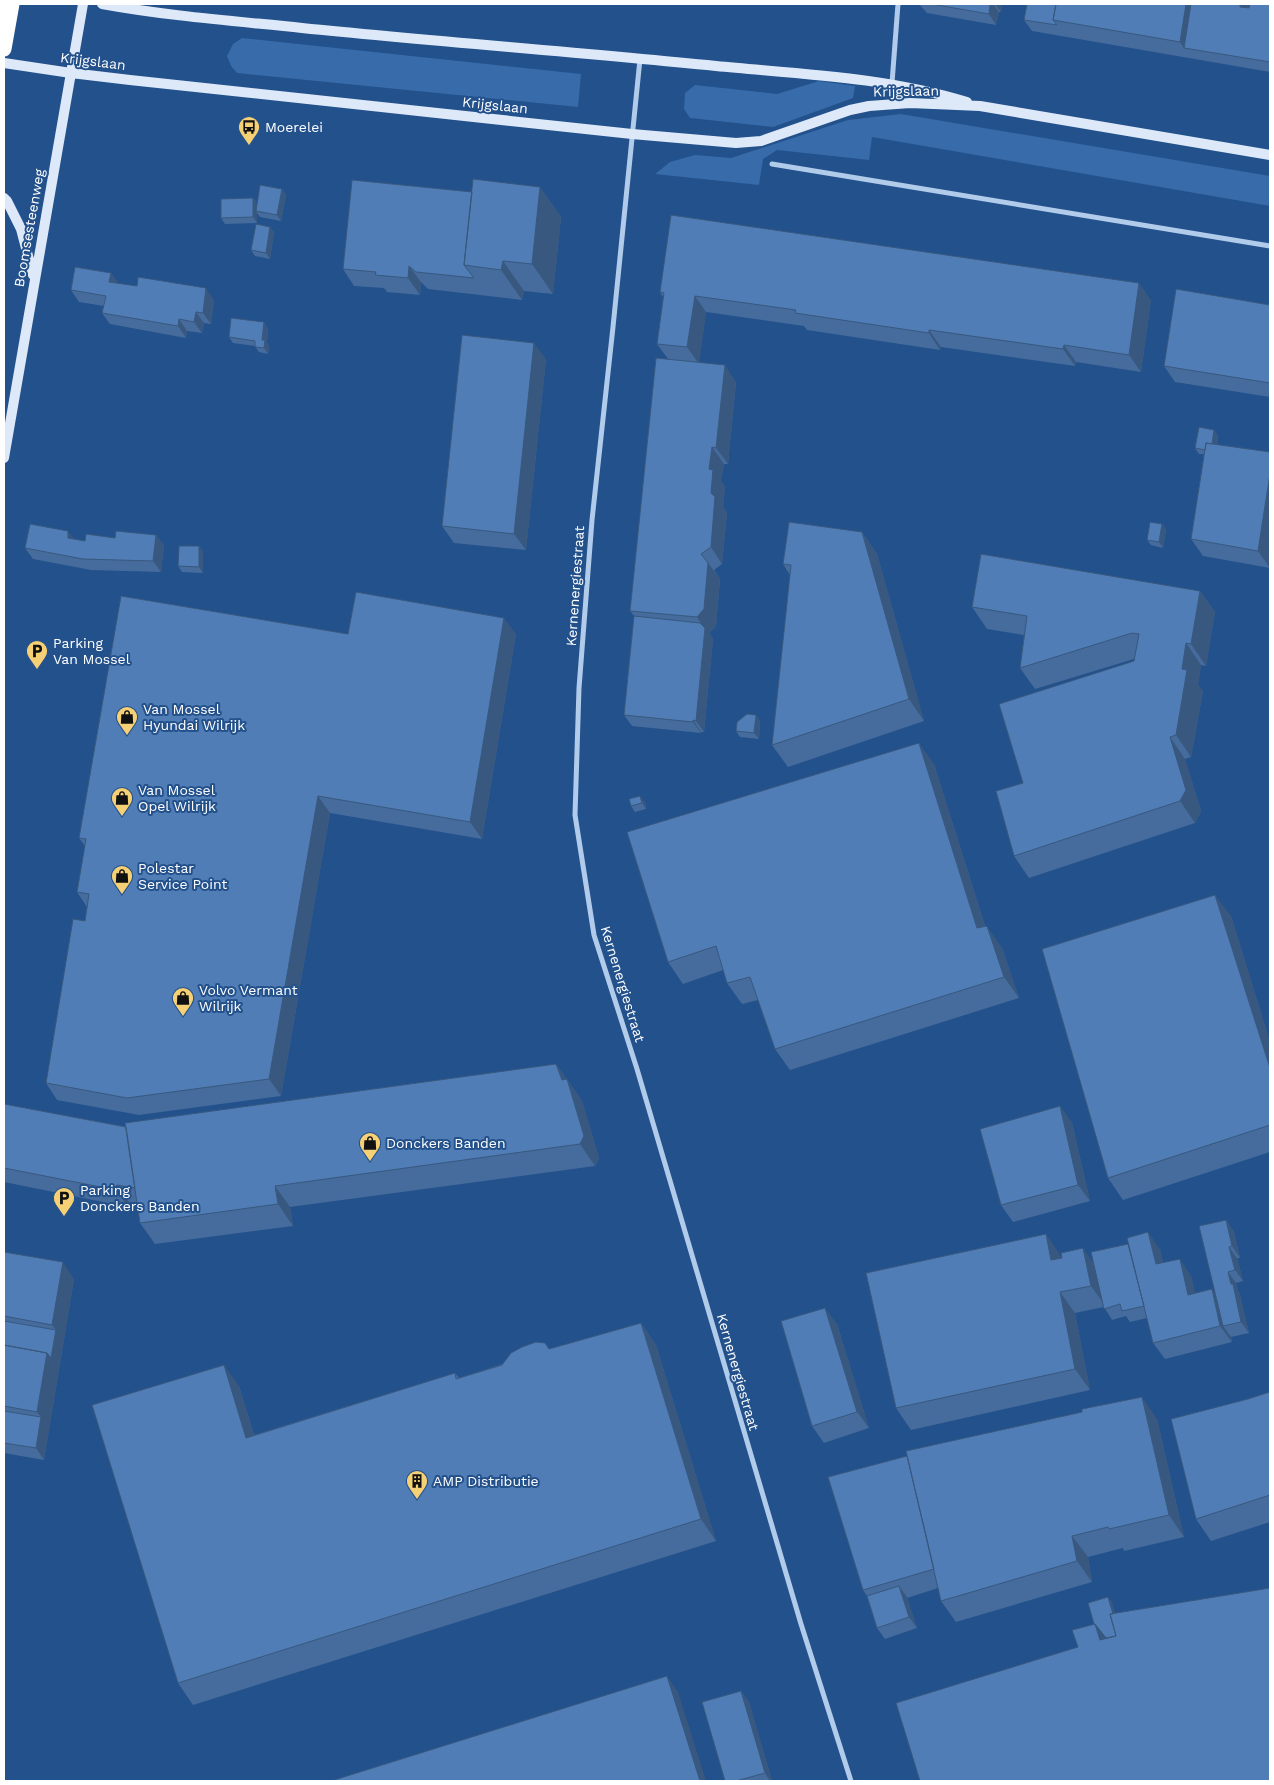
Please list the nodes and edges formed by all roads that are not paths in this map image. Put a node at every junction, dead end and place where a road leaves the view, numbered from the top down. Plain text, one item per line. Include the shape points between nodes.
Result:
1 (12, 4) edge
2 (83, 4) edge
3 (102, 4) edge
4 (898, 4) edge
5 (4, 49) edge
6 (640, 58) junction
7 (4, 63) edge
8 (70, 73) junction
9 (892, 83) junction
10 (980, 106) junction
11 (632, 134) junction
12 (1270, 155) edge
13 (772, 164) dead end
14 (4, 198) edge
15 (1270, 246) edge
16 (34, 278) junction
17 (4, 458) edge
18 (851, 1781) edge

1 - 5 highway
2 - 8 street, Boomsesteenweg
3 - 6 street, Krijgslaan via 142,12 349,33
4 - 9 street
6 - 9 street, Krijgslaan
6 - 11 street, Kernenergiestraat
7 - 8 street, Krijgslaan
8 - 11 street, Krijgslaan
8 - 16 street, Boomsesteenweg
9 - 10 street, Krijgslaan
10 - 11 street, Krijgslaan via 910,103 869,106 761,141 736,143
10 - 12 street, Krijgslaan
11 - 18 street, Kernenergiestraat via 590,539 579,688 575,815 594,935
13 - 15 street
14 - 16 street via 20,229
16 - 17 street, Boomsesteenweg

